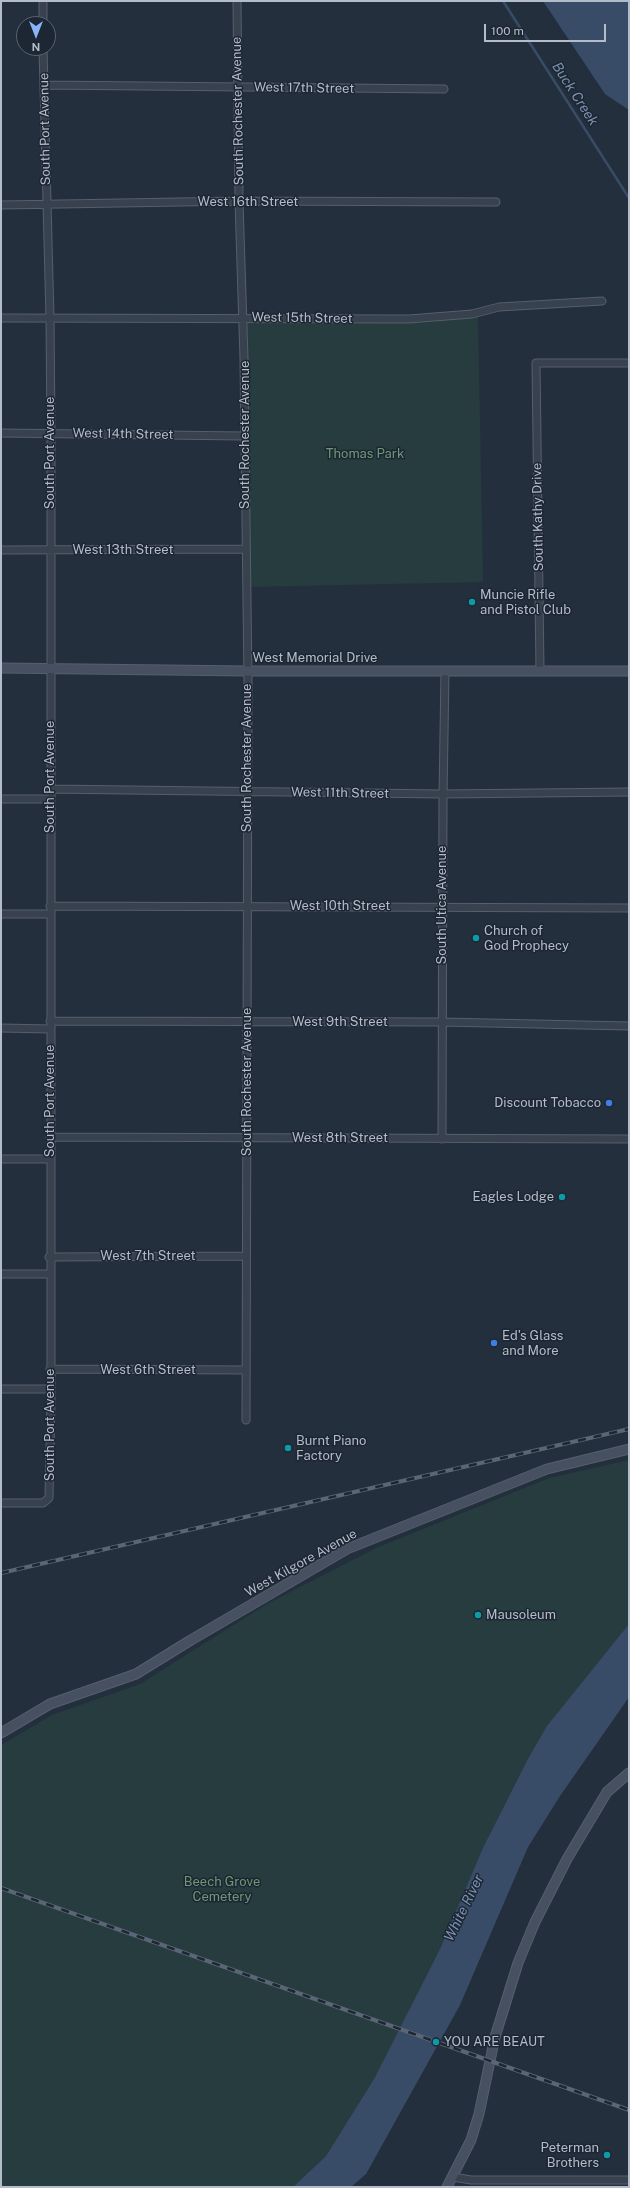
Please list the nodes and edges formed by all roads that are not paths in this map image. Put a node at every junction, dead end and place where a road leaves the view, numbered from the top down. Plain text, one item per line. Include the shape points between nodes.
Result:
1 (43, 1) edge
2 (237, 1) edge
3 (43, 16) edge
4 (44, 56) edge
5 (44, 85) junction
6 (238, 87) junction
7 (444, 89) dead end
8 (240, 201) junction
9 (496, 202) dead end
10 (46, 204) junction
11 (1, 205) edge
12 (602, 301) dead end
13 (1, 318) edge
14 (50, 318) junction
15 (242, 318) junction
16 (629, 363) edge
17 (1, 433) edge
18 (51, 434) junction
19 (244, 436) junction
20 (245, 549) junction
21 (1, 550) edge
22 (50, 550) junction
23 (1, 668) edge
24 (51, 669) junction
25 (248, 671) junction
26 (445, 671) junction
27 (540, 671) junction
28 (629, 671) edge
29 (50, 789) junction
30 (629, 792) edge
31 (247, 793) junction
32 (443, 794) junction
33 (1, 799) edge
34 (50, 799) junction
35 (50, 906) junction
36 (247, 906) junction
37 (443, 907) junction
38 (629, 908) edge
39 (1, 914) edge
40 (50, 914) junction
41 (50, 1021) junction
42 (247, 1022) junction
43 (442, 1022) junction
44 (629, 1026) edge
45 (1, 1028) edge
46 (50, 1028) junction
47 (50, 1138) junction
48 (246, 1138) junction
49 (442, 1139) junction
50 (629, 1140) edge
51 (1, 1159) edge
52 (50, 1159) junction
53 (246, 1256) junction
54 (50, 1257) junction
55 (1, 1274) edge
56 (50, 1274) junction
57 (50, 1369) junction
58 (246, 1370) junction
59 (1, 1389) edge
60 (50, 1389) junction
61 (246, 1420) dead end
62 (629, 1449) edge
63 (1, 1503) edge
64 (1, 1733) edge
65 (629, 1773) edge
66 (453, 2176) junction
67 (629, 2180) edge
68 (554, 2183) edge
69 (447, 2187) edge

1 - 3 street
2 - 6 street, South Rochester Avenue
4 - 5 street, South Port Avenue
5 - 6 street, West 17th Street
5 - 10 street, South Port Avenue
6 - 7 street, West 17th Street
6 - 8 street, South Rochester Avenue
8 - 9 street, West 16th Street
8 - 10 street, West 16th Street
8 - 15 street, South Rochester Avenue
10 - 11 street, West 16th Street
10 - 14 street, South Port Avenue
12 - 15 street, West 15th Street via 499,307 472,314 409,319
13 - 14 street, West 15th Street
14 - 15 street, West 15th Street
14 - 18 street, South Port Avenue
15 - 19 street, South Rochester Avenue
16 - 27 street, South Kathy Drive via 536,363
17 - 18 street, West 14th Street
18 - 19 street, West 14th Street
18 - 22 street, South Port Avenue
19 - 20 street, South Rochester Avenue
20 - 22 street, West 13th Street
20 - 25 street, South Rochester Avenue
21 - 22 street, West 13th Street
22 - 24 street, South Port Avenue
23 - 24 main road, West Memorial Drive
24 - 25 main road, West Memorial Drive
24 - 29 street, South Port Avenue
25 - 26 main road, West Memorial Drive
25 - 31 street, South Rochester Avenue
26 - 27 main road, West Memorial Drive
26 - 32 street, South Utica Avenue
27 - 28 main road, West Memorial Drive
29 - 31 street, West 11th Street
29 - 34 street, South Port Avenue
30 - 32 street, West 11th Street
31 - 32 street, West 11th Street
31 - 36 street, South Rochester Avenue
32 - 37 street, South Utica Avenue
33 - 34 street
34 - 35 street, South Port Avenue
35 - 36 street, West 10th Street
35 - 40 street, South Port Avenue
36 - 37 street, West 10th Street
36 - 42 street, South Rochester Avenue
37 - 38 street, West 10th Street
37 - 43 street, South Utica Avenue
39 - 40 street
40 - 41 street, South Port Avenue
41 - 42 street, West 9th Street
41 - 46 street, South Port Avenue
42 - 43 street, West 9th Street
42 - 48 street, South Rochester Avenue
43 - 44 street, West 9th Street
43 - 49 street, South Utica Avenue
45 - 46 street
46 - 47 street, South Port Avenue
47 - 48 street, West 8th Street
47 - 52 street, South Port Avenue
48 - 49 street, West 8th Street
48 - 53 street, South Rochester Avenue
49 - 50 street, West 8th Street
51 - 52 street
52 - 54 street, South Port Avenue
53 - 54 street, West 7th Street
53 - 58 street, South Rochester Avenue
54 - 56 street, South Port Avenue
55 - 56 street
56 - 57 street, South Port Avenue
57 - 58 street, West 6th Street
57 - 60 street, South Port Avenue
58 - 61 street, South Rochester Avenue
59 - 60 street
60 - 63 street, South Port Avenue via 49,1498 43,1503
62 - 64 main road, West Kilgore Avenue via 547,1469 347,1549 136,1674 50,1704
65 - 66 main road via 607,1792 567,1859 535,1922 516,1970 495,2037 471,2140
66 - 68 street via 471,2180
66 - 69 main road
67 - 68 street

